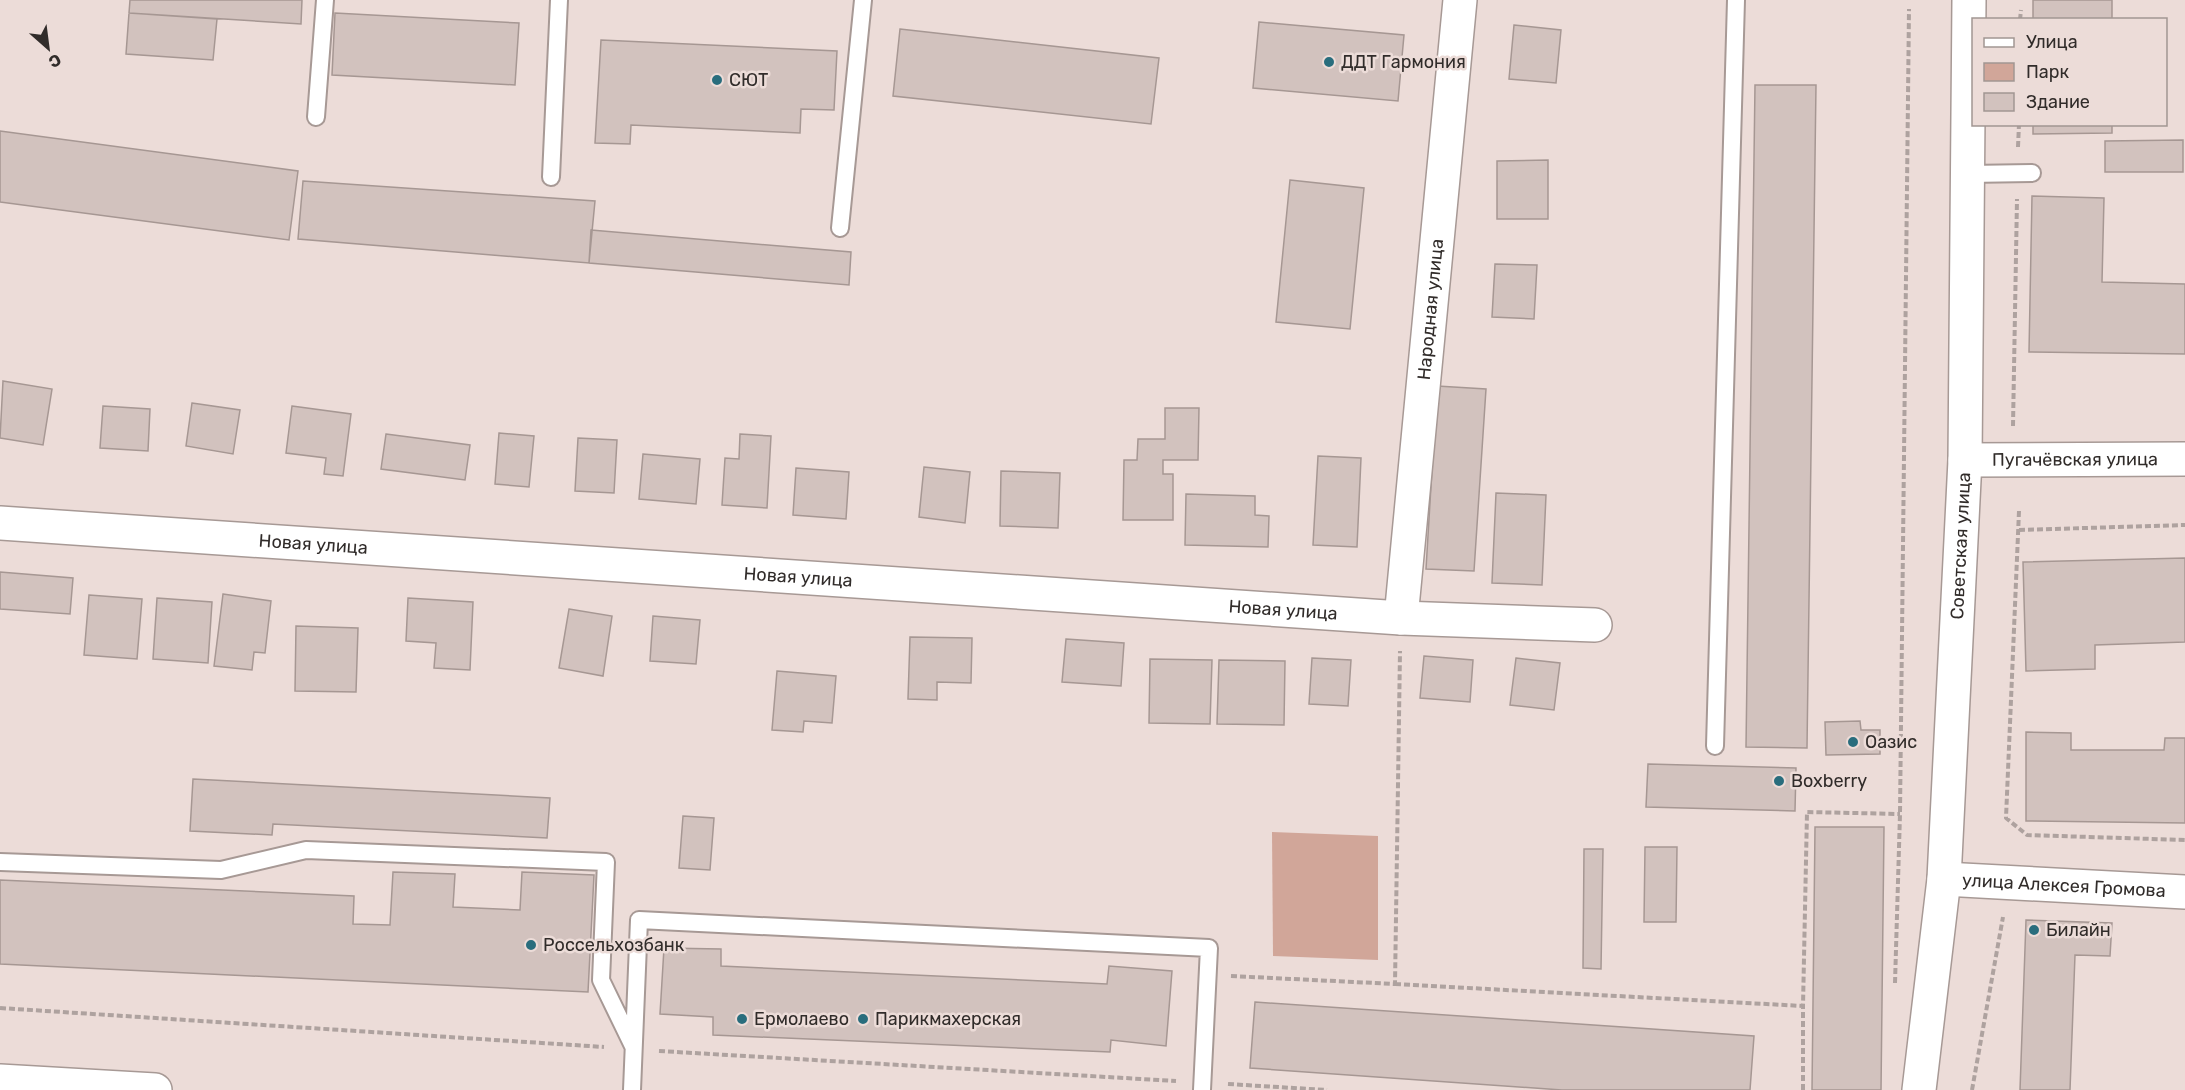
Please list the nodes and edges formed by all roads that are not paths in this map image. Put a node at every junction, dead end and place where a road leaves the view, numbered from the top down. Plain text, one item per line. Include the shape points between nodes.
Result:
1 (325, 0) edge
2 (559, 0) edge
3 (863, 0) edge
4 (1460, 0) edge
5 (1736, 0) edge
6 (1969, 0) edge
7 (316, 117) dead end
8 (2025, 173) road end
9 (1968, 174) junction
10 (551, 177) dead end
11 (840, 228) dead end
12 (2185, 459) edge
13 (1965, 460) junction
14 (0, 523) edge
15 (1401, 618) junction
16 (1595, 626) dead end
17 (1716, 746) dead end
18 (0, 862) edge
19 (1944, 879) junction
20 (2185, 892) edge
21 (634, 1049) junction
22 (11, 1084) edge
23 (1203, 1086) edge
24 (155, 1090) edge
25 (632, 1090) edge
26 (1918, 1090) edge

1 - 7 lane
2 - 10 lane
3 - 11 lane
4 - 15 street, Народная улица
5 - 17 lane
6 - 9 street, Советская улица
8 - 9 lane
9 - 13 street, Советская улица
12 - 13 street, Пугачёвская улица
13 - 19 street, Советская улица
14 - 15 street, Новая улица
15 - 16 street, Новая улица
18 - 21 lane via 221,870 306,850 606,862 601,980
19 - 20 street, улица Алексея Громова
19 - 26 street, Советская улица
21 - 23 lane via 639,920 1209,948
21 - 25 lane
22 - 24 street

